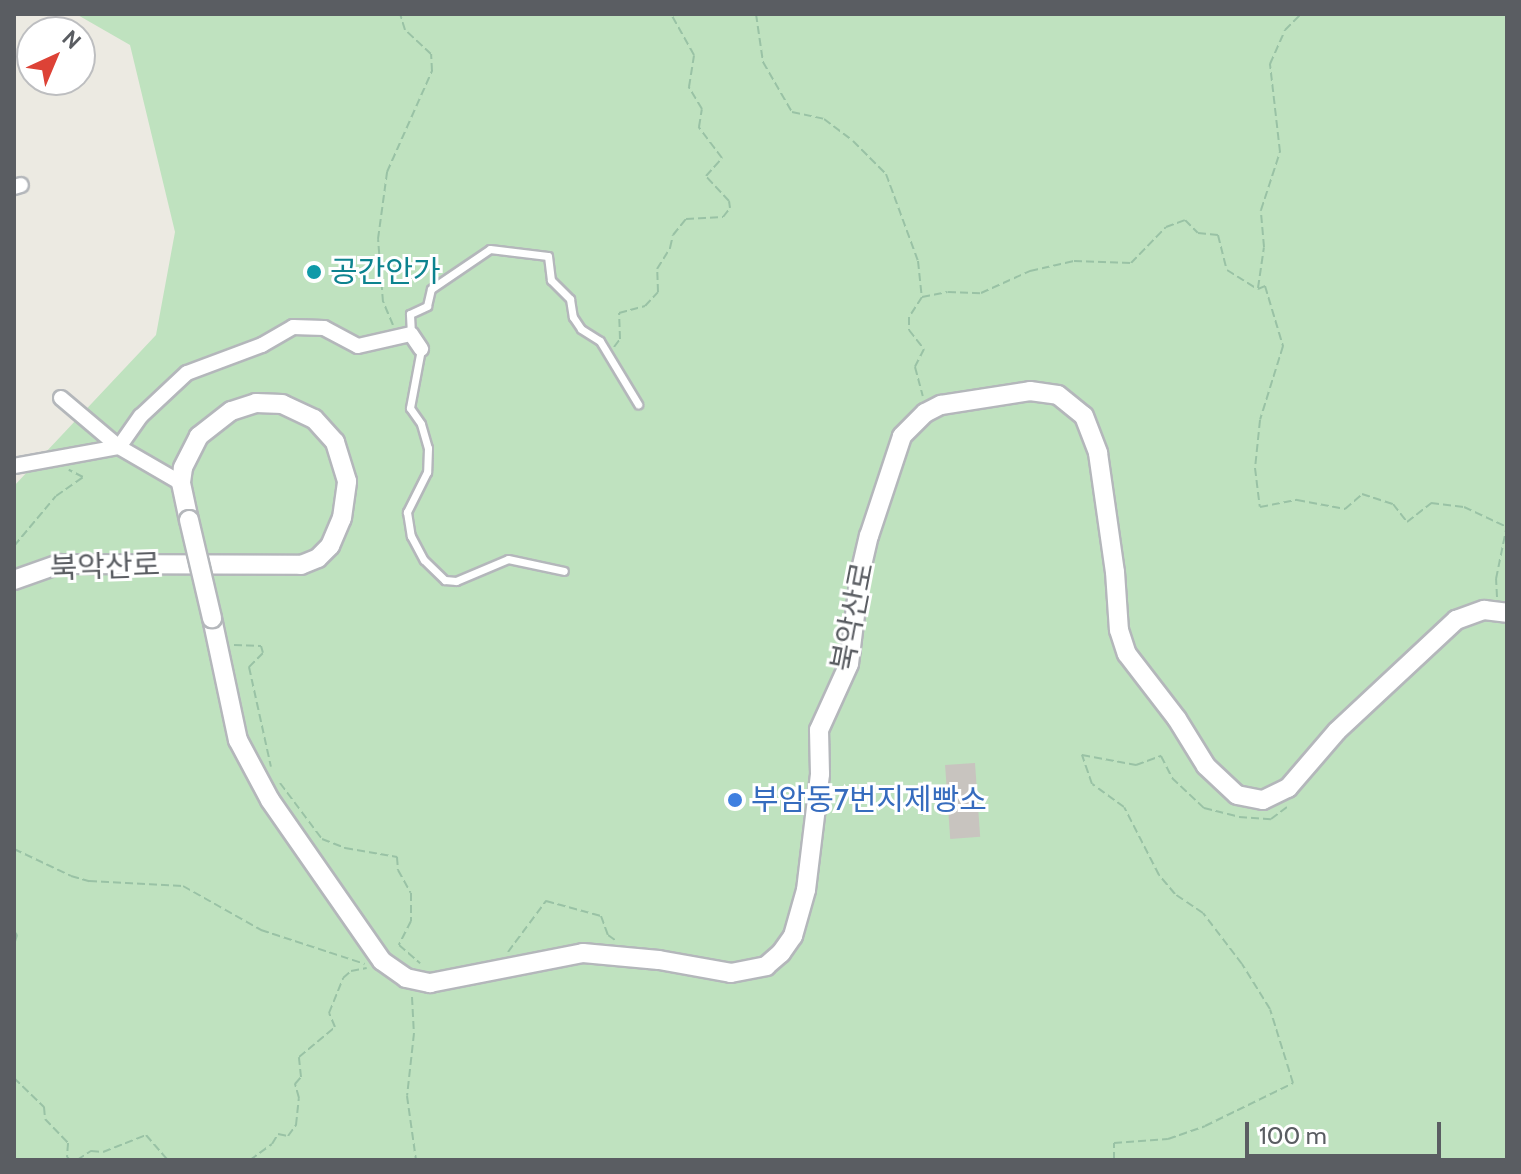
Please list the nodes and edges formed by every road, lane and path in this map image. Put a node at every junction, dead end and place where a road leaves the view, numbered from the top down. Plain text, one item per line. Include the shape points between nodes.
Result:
1 (400, 14) edge
2 (671, 14) edge
3 (756, 14) edge
4 (1301, 14) edge
5 (1258, 289) junction
6 (922, 297) junction
7 (405, 336) junction
8 (421, 349) joint
9 (608, 354) junction
10 (61, 398) dead end
11 (638, 404) dead end
12 (925, 413) junction
13 (119, 447) junction
14 (14, 466) edge
15 (79, 467) dead end
16 (181, 483) junction
17 (1507, 526) edge
18 (14, 546) edge
19 (564, 571) dead end
20 (14, 580) edge
21 (1502, 612) edge
22 (246, 645) dead end
23 (1290, 804) dead end
24 (14, 849) edge
25 (14, 931) edge
26 (618, 942) dead end
27 (14, 945) edge
28 (509, 951) dead end
29 (427, 969) dead end
30 (406, 993) dead end
31 (14, 1078) edge
32 (70, 1160) edge
33 (77, 1160) edge
34 (168, 1160) edge
35 (250, 1160) edge
36 (416, 1160) edge
37 (1114, 1160) edge

1 - 7 path via 405,30 431,54 432,71 387,172 378,239 383,302
2 - 9 path via 694,55 689,87 703,114 699,127 722,158 706,176 730,208 723,217 686,219 657,269 658,292 645,306 619,313 620,339
3 - 6 path via 763,62 792,112 824,119 886,174 918,261
4 - 5 path via 1285,30 1270,64 1280,152 1261,210 1264,247
5 - 6 path via 1227,270 1218,235 1198,233 1185,220 1166,227 1131,263 1074,261 1030,271 981,293
5 - 17 path via 1265,286 1283,346 1260,420 1255,468 1260,507 1297,500 1345,509 1362,494 1393,504 1407,522 1431,503 1464,507
6 - 12 path via 909,317 909,330 924,349 915,367
7 - 8 street
7 - 9 lane via 410,314 427,306 431,289 490,249 548,256 551,280 570,299 573,317
7 - 13 street via 358,346 324,328 293,327 262,345 187,373 141,416
8 - 19 lane via 410,408 428,448 427,472 407,512 411,536 424,560 445,580 456,581 508,559
9 - 11 lane
10 - 13 street
12 - 16 street, 북악산로, bridge via 895,451 860,574 849,664 819,730 820,774 801,913 781,953 766,966 747,972 583,953 445,982 417,981 397,973 373,948 252,771 238,740
12 - 21 street via 960,400 1030,391 1058,395 1084,416 1098,453 1119,630 1127,654 1206,766 1237,795 1263,800 1288,788 1337,731 1445,628 1470,614
13 - 14 street
13 - 16 street
15 - 18 path via 68,471 83,477 56,496
16 - 20 street, 북악산로 via 190,451 210,426 242,406 270,402 294,408 335,442 347,499 330,546 301,565 59,564
17 - 21 path via 1496,579
22 - 29 path via 261,646 263,653 249,667 274,776 322,839 397,857 411,893 411,921 399,945
23 - 37 path via 1271,819 1239,817 1204,808 1172,778 1161,756 1136,765 1082,755 1092,784 1124,807 1159,875 1203,913 1242,964 1270,1009 1293,1083 1177,1136 1114,1143
24 - 35 path via 89,881 183,886 261,930 372,967 343,978 329,1013 335,1027 299,1057 299,1116 293,1131 278,1134
25 - 27 path
26 - 28 path via 608,935 601,916 546,901
30 - 36 path via 413,997 407,1096
31 - 32 path via 44,1107 45,1119 68,1143
33 - 34 path via 146,1135

